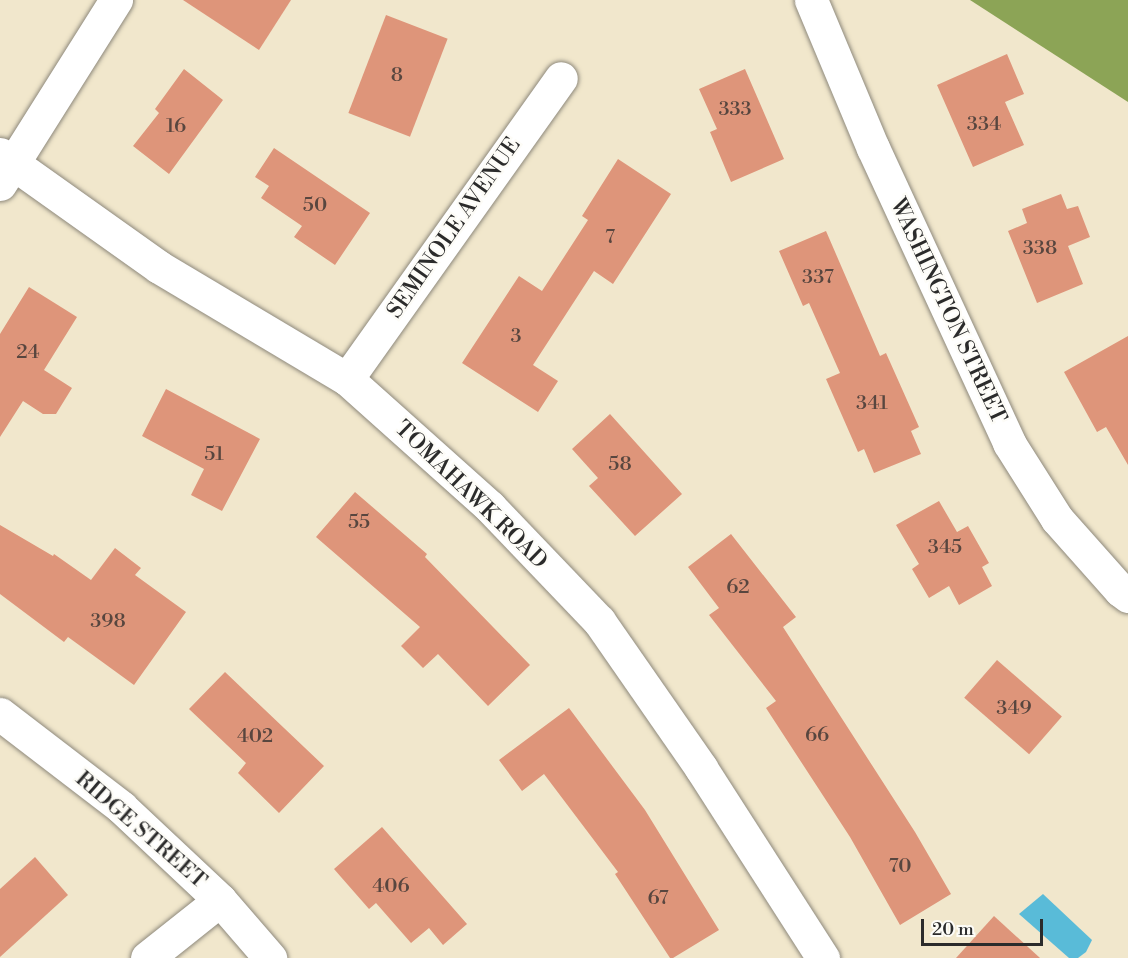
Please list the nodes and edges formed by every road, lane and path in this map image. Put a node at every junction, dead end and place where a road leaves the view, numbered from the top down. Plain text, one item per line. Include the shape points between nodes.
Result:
1 (116, 0) edge
2 (811, 0) edge
3 (561, 78) dead end
4 (4, 166) edge
5 (347, 379) junction
6 (1128, 596) edge
7 (0, 714) edge
8 (220, 900) junction
9 (147, 958) edge
10 (270, 958) edge
11 (823, 958) edge

1 - 4 street
2 - 6 street, WASHINGTON STREET via 878,158 1009,443 1058,519
3 - 5 street, SEMINOLE AVENUE
4 - 5 street, TOMAHAWK ROAD via 159,267
5 - 11 street, TOMAHAWK ROAD via 490,507 599,621 708,778
7 - 8 street, RIDGE STREET via 121,807
8 - 9 street
8 - 10 street, RIDGE STREET

